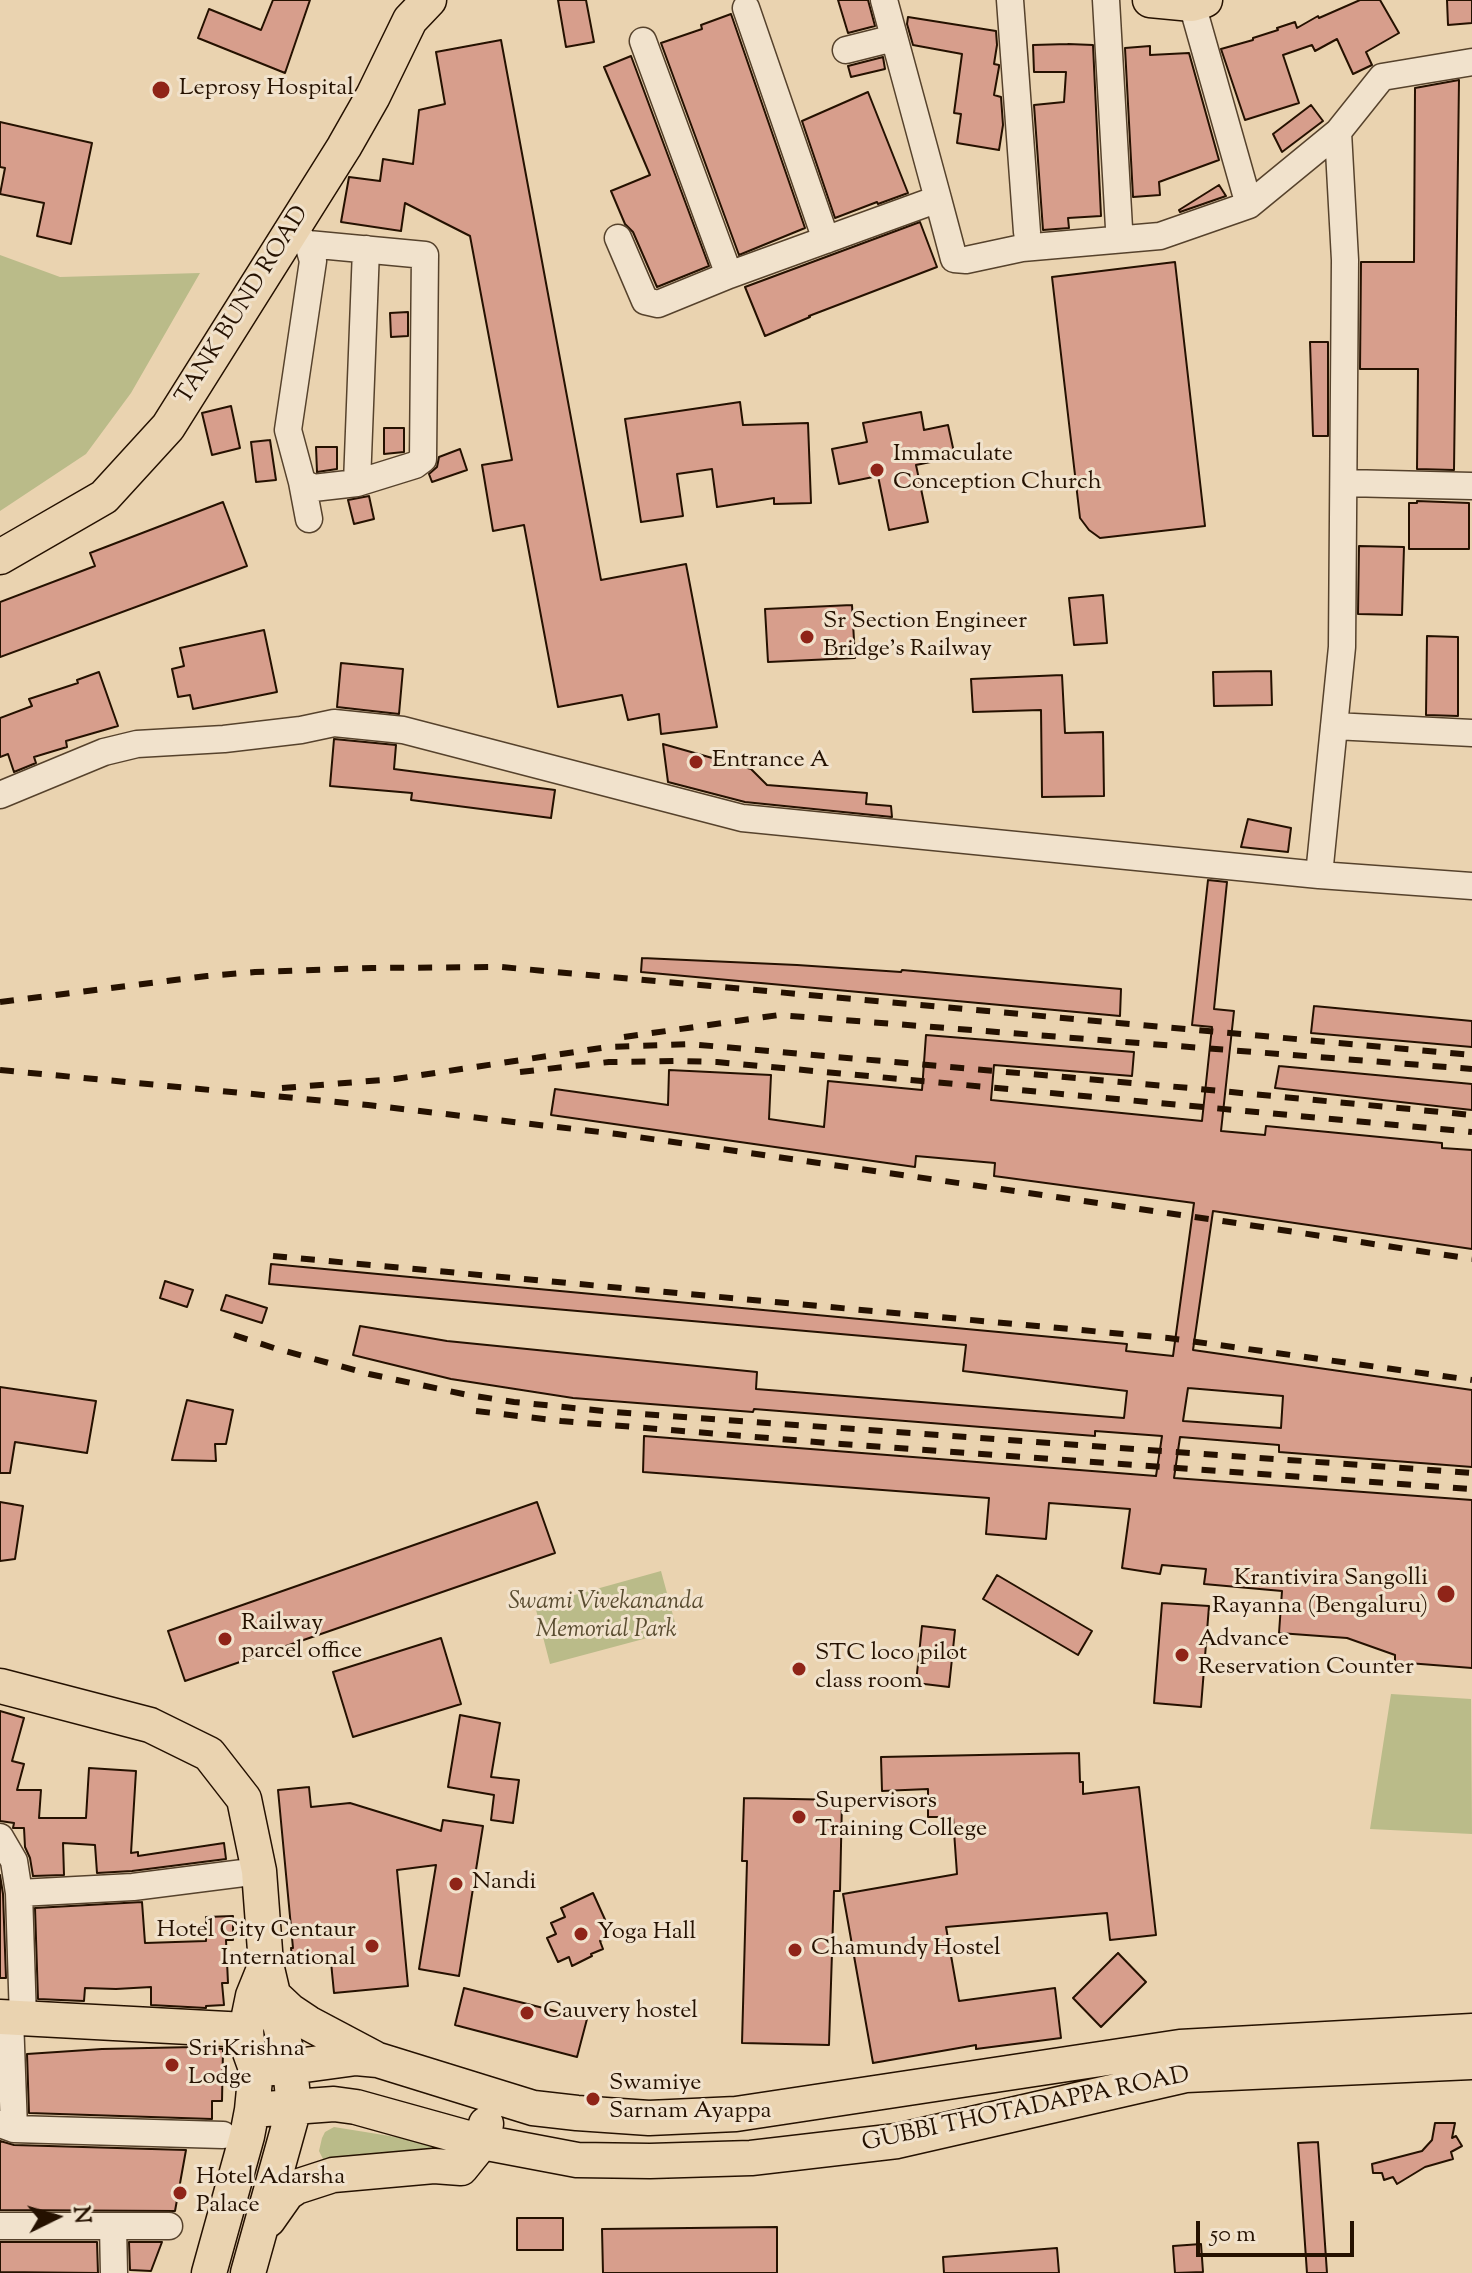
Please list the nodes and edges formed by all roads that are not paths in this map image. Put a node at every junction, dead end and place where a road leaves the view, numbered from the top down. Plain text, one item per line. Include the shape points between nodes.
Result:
1 (402, 0) edge
2 (429, 0) edge
3 (884, 0) edge
4 (1010, 0) edge
5 (1106, 0) edge
6 (1150, 0) edge
7 (1198, 2) edge
8 (746, 8) dead end
9 (894, 38) junction
10 (643, 41) dead end
11 (846, 50) dead end
12 (1472, 62) edge
13 (1338, 132) junction
14 (938, 199) junction
15 (1249, 205) junction
16 (1119, 228) dead end
17 (1027, 232) dead end
18 (299, 238) junction
19 (618, 238) dead end
20 (826, 240) junction
21 (366, 249) junction
22 (729, 275) junction
23 (302, 482) junction
24 (357, 483) junction
25 (1345, 483) junction
26 (1472, 486) edge
27 (309, 519) dead end
28 (0, 545) edge
29 (0, 557) edge
30 (1334, 726) junction
31 (1472, 733) edge
32 (0, 795) edge
33 (1319, 875) junction
34 (1472, 886) edge
35 (0, 1686) edge
36 (0, 1837) edge
37 (259, 1871) junction
38 (19, 1893) junction
39 (270, 1980) junction
40 (11, 2018) edge
41 (246, 2030) junction
42 (1472, 2031) edge
43 (378, 2060) junction
44 (1472, 2062) edge
45 (290, 2067) junction
46 (256, 2069) junction
47 (492, 2095) junction
48 (294, 2108) junction
49 (252, 2110) junction
50 (7, 2126) edge
51 (223, 2135) dead end
52 (482, 2142) junction
53 (0, 2226) edge
54 (113, 2226) junction
55 (169, 2226) dead end
56 (257, 2237) junction
57 (114, 2273) edge
58 (209, 2273) edge
59 (248, 2273) edge

1 - 28 main road, TANK BUND ROAD via 391,13 363,92 335,141 160,420 98,488
2 - 18 main road, TANK BUND ROAD via 410,20
3 - 9 street
4 - 17 street
5 - 16 street
6 - 7 main road
7 - 15 street
8 - 20 street
9 - 11 street
9 - 14 street
10 - 22 street
12 - 13 street via 1382,77
13 - 15 street
13 - 25 street via 1345,260
14 - 15 street via 954,259 966,260 1022,248 1160,236
14 - 20 street
18 - 21 street
18 - 23 street via 313,261 288,430
18 - 29 main road, TANK BUND ROAD via 168,427 104,497
19 - 22 street via 645,301 652,304
20 - 22 street
21 - 24 street
21 - 24 street via 425,255 423,459
23 - 24 street via 313,488
23 - 27 street
25 - 26 street
25 - 30 street via 1342,647
30 - 31 street
30 - 33 street
32 - 33 street via 126,746 334,723 403,730 742,818
33 - 34 street
35 - 37 main road via 150,1725 209,1754 244,1799
36 - 38 street via 14,1861
37 - 38 street via 133,1887
37 - 39 main road
38 - 40 street
39 - 41 main road via 253,1996
39 - 43 main road via 290,2011
39 - 45 main road
40 - 41 main road
40 - 50 street
41 - 46 main road
42 - 47 main road, GUBBI THOTADAPPA ROAD via 1180,2047 736,2114 649,2118 577,2113 533,2108
43 - 45 main road, GUBBI THOTADAPPA ROAD
43 - 47 main road, GUBBI THOTADAPPA ROAD
44 - 52 main road, GUBBI THOTADAPPA ROAD via 1186,2075 897,2141 795,2155 577,2160
45 - 46 main road
45 - 48 main road
46 - 49 main road
47 - 52 main road
48 - 49 main road, GUBBI THOTADAPPA ROAD
48 - 52 main road, GUBBI THOTADAPPA ROAD via 356,2107
48 - 56 main road
49 - 58 main road
50 - 51 street
52 - 56 main road via 461,2168 348,2172 296,2187
53 - 54 street
54 - 55 street
54 - 57 street
56 - 59 main road

